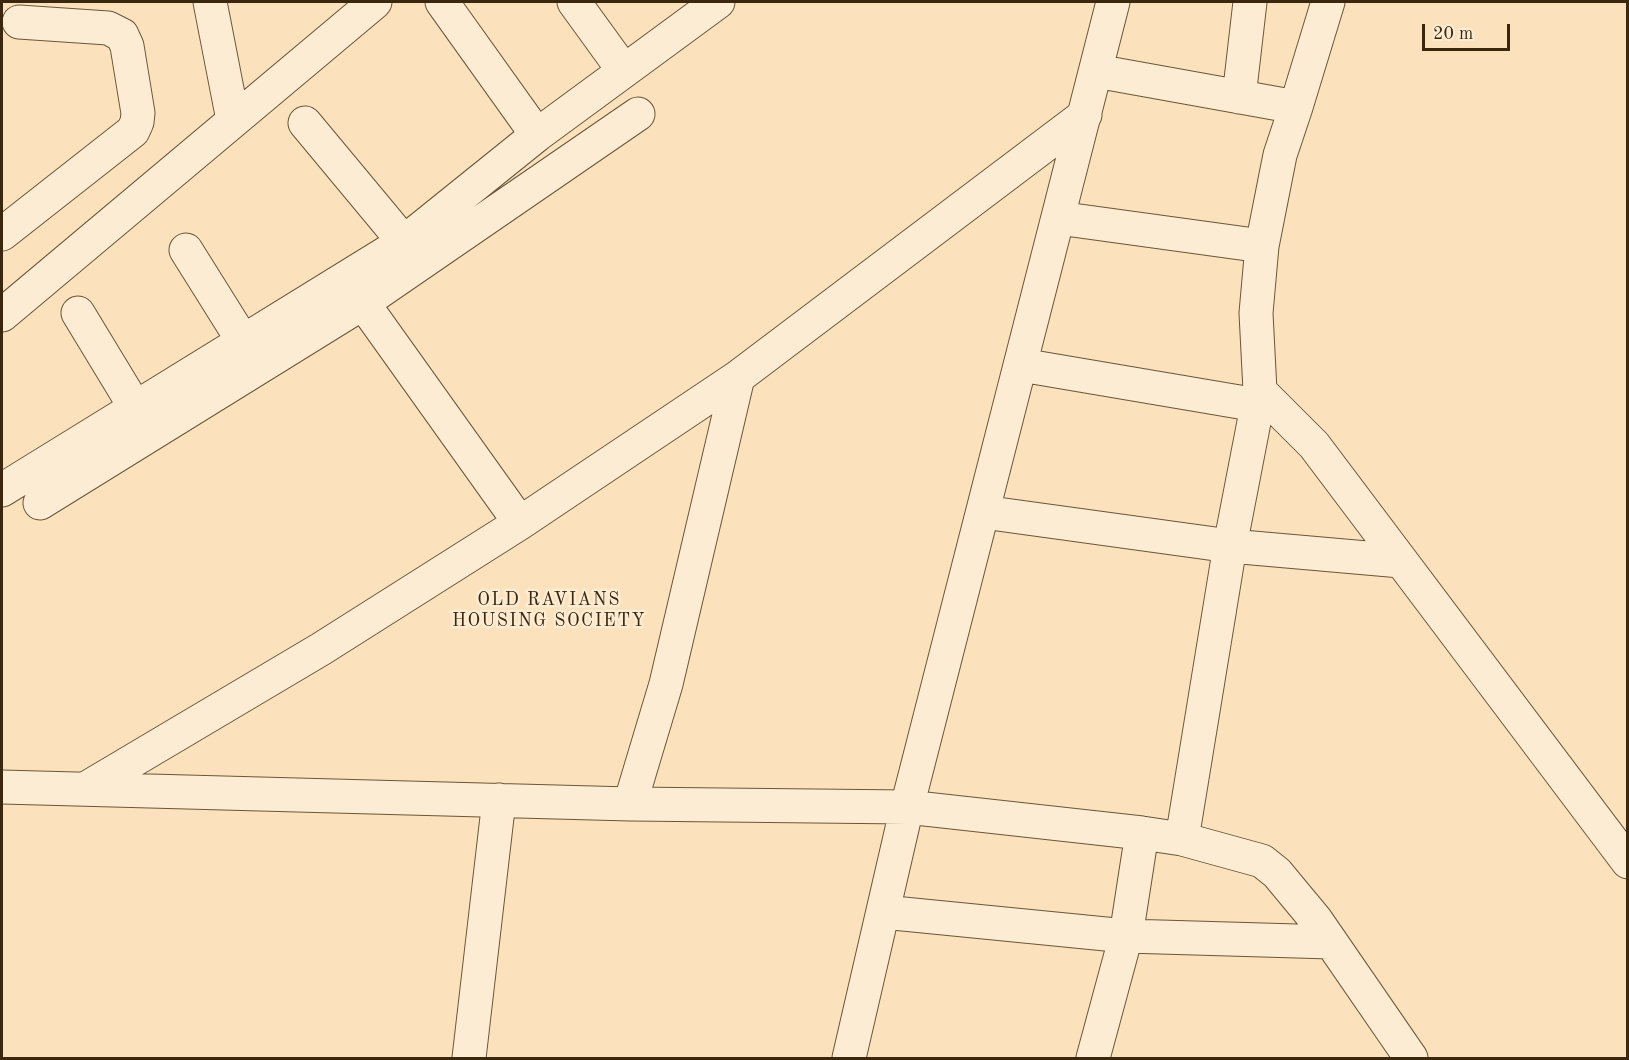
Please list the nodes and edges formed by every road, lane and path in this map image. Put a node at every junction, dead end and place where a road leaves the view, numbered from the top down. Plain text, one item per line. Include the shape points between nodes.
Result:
1 (210, 2) edge
2 (375, 2) edge
3 (442, 2) edge
4 (574, 2) edge
5 (1113, 2) edge
6 (1250, 2) edge
7 (1328, 2) edge
8 (704, 6) edge
9 (19, 22) dead end
10 (624, 71) junction
11 (1096, 71) junction
12 (1239, 97) junction
13 (1296, 107) junction
14 (638, 114) dead end
15 (1085, 115) junction
16 (233, 120) junction
17 (305, 123) dead end
18 (537, 135) junction
19 (1058, 218) junction
20 (2, 234) edge
21 (404, 242) junction
22 (1262, 246) junction
23 (186, 250) dead end
24 (363, 303) junction
25 (78, 313) dead end
26 (2, 315) edge
27 (243, 341) junction
28 (1021, 365) junction
29 (738, 377) junction
30 (1258, 398) junction
31 (135, 407) junction
32 (2, 490) edge
33 (40, 503) dead end
34 (983, 512) junction
35 (520, 523) junction
36 (1230, 546) junction
37 (1401, 561) junction
38 (2, 787) edge
39 (85, 789) junction
40 (500, 800) junction
41 (630, 804) junction
42 (907, 807) junction
43 (1142, 833) junction
44 (1182, 839) junction
45 (1628, 862) edge
46 (883, 912) junction
47 (1126, 936) junction
48 (1331, 942) junction
49 (469, 1059) edge
50 (849, 1059) edge
51 (1093, 1059) edge
52 (1411, 1059) edge

1 - 16 street
2 - 16 street
3 - 18 street
4 - 10 street
5 - 11 street
6 - 12 street
7 - 13 street
8 - 10 street
9 - 20 street via 108,28 122,35 138,113 133,131
10 - 18 street
11 - 12 street
11 - 15 street
12 - 13 street
13 - 22 street via 1280,154
14 - 24 street
15 - 19 street
15 - 29 street
16 - 26 street
17 - 21 street
18 - 21 street
19 - 22 street
19 - 28 street
21 - 27 street
22 - 30 street via 1256,313
23 - 27 street
24 - 33 street
24 - 35 street
25 - 31 street
27 - 31 street
28 - 30 street
28 - 34 street
29 - 35 street
29 - 41 street via 666,684
30 - 36 street
30 - 37 street via 1314,445
31 - 32 street
34 - 36 street
34 - 42 street
35 - 39 street via 321,649
36 - 37 street
36 - 44 street
37 - 45 street
38 - 39 street
39 - 40 street
40 - 41 street
40 - 49 street
41 - 42 street
42 - 43 street
42 - 46 street
43 - 44 street
43 - 47 street
44 - 48 street via 1262,861 1277,873
46 - 47 street
46 - 50 street
47 - 48 street
47 - 51 street
48 - 52 street

